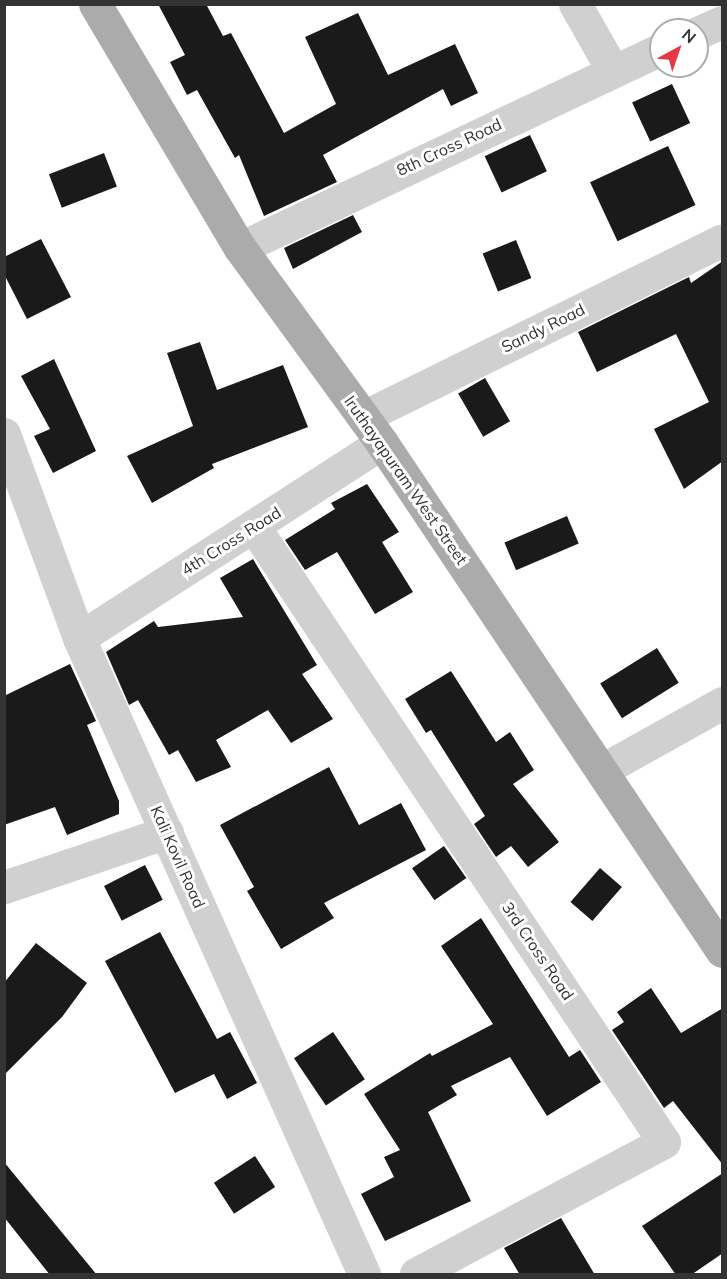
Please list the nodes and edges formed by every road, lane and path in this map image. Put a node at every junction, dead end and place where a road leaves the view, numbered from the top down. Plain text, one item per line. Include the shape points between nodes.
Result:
1 (95, 4) edge
2 (575, 4) edge
3 (723, 22) edge
4 (709, 28) edge
5 (649, 54) edge
6 (613, 70) junction
7 (723, 240) edge
8 (240, 248) junction
9 (373, 430) junction
10 (4, 434) edge
11 (255, 527) junction
12 (79, 638) junction
13 (723, 703) edge
14 (604, 769) junction
15 (167, 832) junction
16 (4, 887) edge
17 (723, 951) edge
18 (364, 1275) edge
19 (416, 1275) edge

1 - 8 main road, Iruthayapuram West Street
2 - 6 street
3 - 4 street
5 - 6 street, 8th Cross Road
6 - 8 street, 8th Cross Road
7 - 9 street, Sandy Road
8 - 9 main road, Iruthayapuram West Street
9 - 11 street, 4th Cross Road
9 - 14 main road, Iruthayapuram West Street
10 - 12 street, Kali Kovil Road
11 - 12 street, 4th Cross Road
11 - 19 street, 3rd Cross Road via 664,1142
12 - 15 street, Kali Kovil Road
13 - 14 street
14 - 17 main road, Iruthayapuram West Street
15 - 16 street
15 - 18 street, Kali Kovil Road

